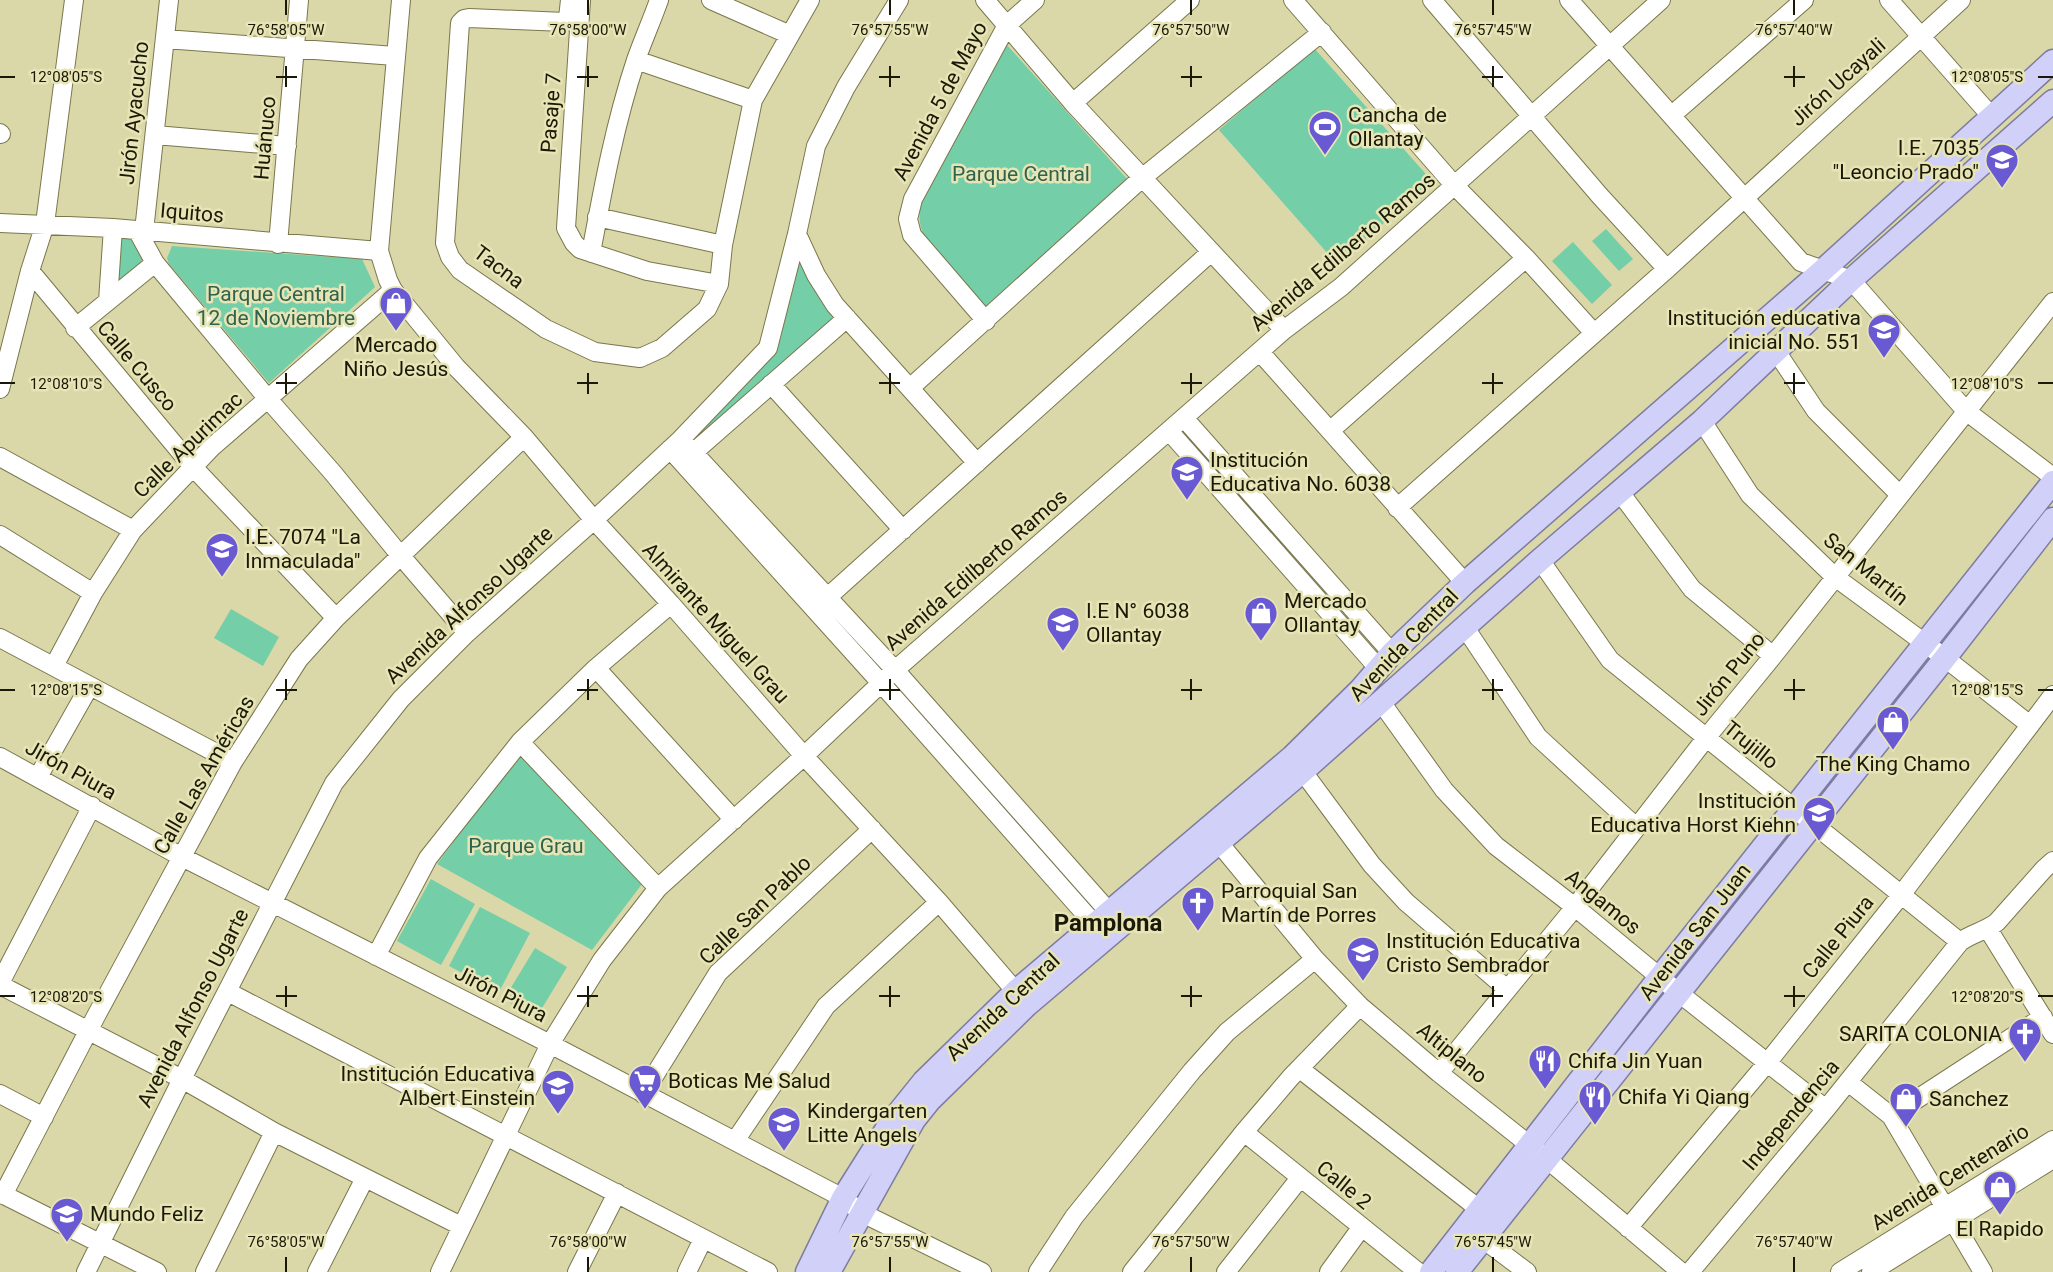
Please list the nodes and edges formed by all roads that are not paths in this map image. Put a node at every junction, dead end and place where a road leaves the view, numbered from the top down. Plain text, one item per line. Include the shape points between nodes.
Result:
1 (74, 0) edge
2 (169, 0) edge
3 (299, 0) edge
4 (401, 0) edge
5 (570, 0) edge
6 (581, 0) edge
7 (659, 0) edge
8 (711, 0) edge
9 (810, 0) edge
10 (899, 0) edge
11 (985, 0) edge
12 (1035, 0) edge
13 (1190, 0) edge
14 (1293, 0) edge
15 (1432, 0) edge
16 (1569, 0) edge
17 (1661, 0) edge
18 (1804, 0) edge
19 (1889, 0) edge
20 (1961, 0) edge
21 (1007, 25) junction
22 (1322, 32) junction
23 (790, 35) junction
24 (1921, 37) junction
25 (165, 39) junction
26 (1610, 45) junction
27 (295, 48) junction
28 (395, 56) junction
29 (636, 60) junction
30 (2053, 61) edge
31 (753, 100) junction
32 (2053, 101) edge
33 (1073, 103) junction
34 (1532, 115) junction
35 (1672, 115) junction
36 (1991, 116) junction
37 (155, 135) junction
38 (287, 146) junction
39 (1142, 178) junction
40 (1455, 186) junction
41 (1745, 198) junction
42 (597, 217) junction
43 (0, 223) edge
44 (45, 224) junction
45 (113, 228) junction
46 (141, 231) junction
47 (797, 234) junction
48 (278, 244) junction
49 (723, 245) junction
50 (379, 251) junction
51 (1211, 252) junction
52 (591, 253) junction
53 (1527, 258) junction
54 (155, 263) junction
55 (1666, 269) junction
56 (30, 271) junction
57 (1822, 271) junction
58 (1851, 280) junction
59 (719, 284) junction
60 (393, 290) junction
61 (108, 301) junction
62 (2053, 302) edge
63 (847, 318) junction
64 (986, 321) junction
65 (75, 328) junction
66 (1284, 330) junction
67 (1594, 333) junction
68 (1776, 351) junction
69 (1260, 352) junction
70 (771, 384) junction
71 (910, 388) junction
72 (0, 389) edge
73 (267, 399) junction
74 (1966, 411) junction
75 (1184, 418) junction
76 (1702, 421) junction
77 (1331, 430) junction
78 (1169, 431) junction
79 (524, 437) junction
80 (682, 451) junction
81 (0, 457) edge
82 (977, 463) junction
83 (193, 467) junction
84 (2053, 477) edge
85 (2053, 482) edge
86 (1619, 491) junction
87 (1900, 495) junction
88 (1397, 508) junction
89 (2053, 519) edge
90 (594, 520) junction
91 (133, 530) junction
92 (903, 530) junction
93 (0, 535) edge
94 (402, 555) junction
95 (1540, 560) junction
96 (1835, 577) junction
97 (1465, 583) junction
98 (93, 592) junction
99 (821, 603) junction
100 (671, 604) junction
101 (336, 618) junction
102 (1464, 626) junction
103 (467, 633) junction
104 (0, 638) edge
105 (1924, 643) junction
106 (1773, 656) junction
107 (1945, 658) junction
108 (1386, 661) junction
109 (54, 666) junction
110 (596, 668) junction
111 (888, 677) junction
112 (89, 687) junction
113 (2053, 695) edge
114 (1381, 702) junction
115 (2030, 725) junction
116 (1706, 738) junction
117 (520, 742) junction
118 (0, 756) edge
119 (804, 756) junction
120 (233, 762) junction
121 (1298, 764) junction
122 (38, 777) junction
123 (995, 783) junction
124 (980, 795) junction
125 (92, 806) junction
126 (1794, 808) junction
127 (734, 820) junction
128 (1813, 823) junction
129 (1636, 826) junction
130 (872, 829) junction
131 (1219, 843) junction
132 (182, 857) junction
133 (2053, 861) edge
134 (658, 888) junction
135 (1901, 895) junction
136 (273, 902) junction
137 (939, 902) junction
138 (1575, 907) junction
139 (1103, 919) junction
140 (1988, 929) junction
141 (1960, 942) junction
142 (376, 956) junction
143 (1315, 959) junction
144 (1660, 977) junction
145 (0, 984) edge
146 (1507, 989) junction
147 (228, 992) junction
148 (1678, 993) junction
149 (1021, 998) junction
150 (1360, 1006) junction
151 (2043, 1017) junction
152 (88, 1031) junction
153 (2053, 1034) edge
154 (550, 1044) junction
155 (1767, 1063) junction
156 (1300, 1069) junction
157 (1439, 1073) junction
158 (182, 1079) junction
159 (1848, 1082) junction
160 (0, 1094) edge
161 (643, 1094) junction
162 (1826, 1109) junction
163 (1891, 1116) junction
164 (44, 1117) junction
165 (274, 1132) junction
166 (1244, 1132) junction
167 (506, 1136) junction
168 (2053, 1140) edge
169 (735, 1141) junction
170 (1529, 1145) junction
171 (1547, 1159) junction
172 (2053, 1159) edge
173 (365, 1178) junction
174 (1300, 1178) junction
175 (617, 1193) junction
176 (2, 1194) edge
177 (843, 1198) junction
178 (1479, 1209) junction
179 (862, 1213) junction
180 (1950, 1214) junction
181 (461, 1226) junction
182 (1361, 1228) junction
183 (1628, 1228) junction
184 (703, 1239) junction
185 (1483, 1239) junction
186 (101, 1245) junction
187 (86, 1272) edge
188 (157, 1272) edge
189 (205, 1272) edge
190 (317, 1272) edge
191 (440, 1272) edge
192 (577, 1272) edge
193 (687, 1272) edge
194 (768, 1272) edge
195 (807, 1272) edge
196 (829, 1272) edge
197 (982, 1272) edge
198 (1038, 1272) edge
199 (1132, 1272) edge
200 (1226, 1272) edge
201 (1329, 1272) edge
202 (1418, 1272) edge
203 (1431, 1272) edge
204 (1457, 1272) edge
205 (1527, 1272) edge
206 (1681, 1272) edge
207 (1690, 1272) edge
208 (1840, 1272) edge
209 (1871, 1272) edge
210 (1983, 1272) edge

1 - 44 street
2 - 25 street, Jirón Ayacucho
3 - 27 street, Huánuco
4 - 28 street
5 - 59 street, Tacna via 565,22 469,18 460,23 445,230 450,257 460,270 556,333 595,352 640,358 662,348 707,309
6 - 52 street, Pasaje 7 via 566,228 574,243
7 - 29 street
8 - 23 street
9 - 23 street
10 - 47 street, Avenida Alfonso Ugarte via 846,87 816,146
11 - 21 street
12 - 21 street, Avenida 5 de Mayo
13 - 33 street
14 - 22 street
15 - 34 street
16 - 26 street
17 - 26 street, Avenida Edilberto Ramos
18 - 35 street
19 - 24 street
20 - 24 street, Jirón Ucayali
21 - 33 street
21 - 64 street, Avenida 5 de Mayo via 913,200 908,219 912,235
22 - 39 street
22 - 40 street
23 - 31 street
24 - 36 street
24 - 41 street, Jirón Ucayali
25 - 27 street
25 - 37 street, Jirón Ayacucho
26 - 34 street, Avenida Edilberto Ramos
26 - 35 street
27 - 28 street
27 - 38 street, Huánuco
28 - 50 street
29 - 31 street
29 - 42 street
30 - 36 main road, Avenida Central
31 - 49 street
32 - 58 main road, Avenida Central
33 - 39 street
34 - 40 street, Avenida Edilberto Ramos
34 - 55 street
35 - 41 street
36 - 57 main road, Avenida Central
37 - 38 street
37 - 46 street, Jirón Ayacucho
38 - 48 street, Huánuco
39 - 51 street
39 - 64 street
40 - 53 street
40 - 66 street, Avenida Edilberto Ramos via 1341,287
41 - 55 street, Jirón Ucayali
41 - 57 street via 1801,262
42 - 49 street
42 - 52 street
43 - 44 street, Iquitos
44 - 45 street, Iquitos
44 - 56 street
45 - 46 street, Iquitos
45 - 61 street
46 - 48 street, Iquitos
46 - 54 street
47 - 63 street via 816,275
47 - 80 street, Avenida Alfonso Ugarte via 768,348
48 - 50 street, Iquitos
49 - 59 street
50 - 60 street, Almirante Miguel Grau
51 - 66 street
51 - 82 street
52 - 59 street via 647,271
53 - 67 street
53 - 77 street
54 - 61 street
54 - 73 street
55 - 67 street, Jirón Ucayali
56 - 65 street, Calle Cusco
56 - 72 street
57 - 58 street
57 - 97 main road, Avenida Central
58 - 68 main road, Avenida Central
58 - 74 street
60 - 73 street, Calle Apurimac
60 - 79 street, Almirante Miguel Grau via 456,367
61 - 65 street
62 - 74 street, Jirón Puno
63 - 70 street
63 - 71 street
64 - 71 street
65 - 83 street, Calle Cusco
66 - 69 street, Avenida Edilberto Ramos
67 - 88 street, Jirón Ucayali
68 - 76 main road, Avenida Central
68 - 87 street via 1816,411
69 - 75 street, Avenida Edilberto Ramos
69 - 77 street
70 - 80 street
70 - 92 street
71 - 82 street
73 - 83 street, Calle Apurimac
73 - 94 street
74 - 84 street
74 - 87 street, Jirón Puno
75 - 78 street, Avenida Edilberto Ramos
75 - 108 street
76 - 86 main road, Avenida Central
76 - 96 street, San Martín via 1750,495
77 - 88 street
78 - 108 street
78 - 111 street, Avenida Edilberto Ramos
79 - 90 street, Almirante Miguel Grau
79 - 94 street, Calle Las Américas
80 - 90 street, Avenida Alfonso Ugarte
80 - 99 street
81 - 91 street
82 - 92 street
83 - 91 street, Calle Apurimac
83 - 101 street, Calle Cusco
85 - 105 main road, Avenida San Juan
86 - 95 main road, Avenida Central
86 - 106 street via 1692,589
87 - 96 street, Jirón Puno
88 - 97 street
89 - 107 main road, Avenida San Juan
90 - 100 street, Almirante Miguel Grau
90 - 103 street, Avenida Alfonso Ugarte
91 - 98 street, Calle Apurimac
92 - 99 street
93 - 98 street
94 - 101 street, Calle Las Américas
94 - 103 street
95 - 102 main road, Avenida Central
95 - 116 street, Trujillo via 1610,660
96 - 105 street, San Martín
96 - 106 street, Jirón Puno
97 - 108 main road, Avenida Central
98 - 109 street, Calle Apurimac
99 - 111 street
100 - 110 street
100 - 119 street, Almirante Miguel Grau
101 - 120 street, Calle Las Américas via 299,659
102 - 114 main road, Avenida Central
102 - 129 street via 1538,737
103 - 136 street, Avenida Alfonso Ugarte via 401,699 334,783
104 - 109 street
105 - 107 street, San Martín
105 - 126 main road, Avenida San Juan
106 - 116 street, Jirón Puno
107 - 115 street, San Martín
107 - 128 main road, Avenida San Juan
108 - 121 main road, Avenida Central
109 - 112 street
110 - 117 street
110 - 127 street
111 - 119 street, Avenida Edilberto Ramos
111 - 123 street
111 - 124 street
112 - 120 street
112 - 122 street
113 - 115 street, Calle Piura
114 - 121 main road, Avenida Central
114 - 138 street, Angamos via 1444,790 1496,846
115 - 135 street, Calle Piura
116 - 126 street, Trujillo
116 - 129 street, Jirón Puno
117 - 134 street
117 - 142 street via 428,858
118 - 122 street, Jirón Piura
119 - 127 street, Avenida Edilberto Ramos
119 - 130 street, Almirante Miguel Grau
120 - 132 street, Calle Las Américas
121 - 131 main road, Avenida Central
121 - 139 main road, Avenida Central
121 - 146 street via 1372,865 1406,902
122 - 125 street, Jirón Piura
123 - 124 street
123 - 139 street
124 - 139 street
125 - 132 street, Jirón Piura
125 - 145 street
126 - 128 street, Trujillo
126 - 144 main road, Avenida San Juan
127 - 134 street, Avenida Edilberto Ramos
128 - 135 street, Trujillo
128 - 148 main road, Avenida San Juan
129 - 138 street, Jirón Puno
130 - 137 street, Almirante Miguel Grau
130 - 161 street, Calle San Pablo via 718,973
131 - 143 street, Altiplano
131 - 149 main road, Avenida Central
132 - 136 street, Jirón Piura
132 - 152 street, Calle Las Américas
133 - 140 street, Independencia
134 - 154 street, Avenida Edilberto Ramos via 602,960
135 - 141 street, Trujillo
135 - 155 street, Calle Piura
136 - 142 street, Jirón Piura
136 - 147 street, Avenida Alfonso Ugarte
137 - 149 street, Almirante Miguel Grau
137 - 169 street via 826,1006
138 - 144 street, Angamos
138 - 146 street, Jirón Puno
139 - 149 main road, Avenida Central
140 - 141 street, Independencia
140 - 151 street
141 - 159 street, Independencia
142 - 154 street, Jirón Piura
143 - 150 street, Altiplano
143 - 198 street via 1227,1032 1192,1071 1074,1216
144 - 148 street, Angamos
144 - 170 main road, Avenida San Juan
145 - 152 street
146 - 157 street, Jirón Puno
147 - 158 street, Avenida Alfonso Ugarte
147 - 167 street
148 - 155 street, Angamos
148 - 171 main road, Avenida San Juan
149 - 177 main road, Avenida Central via 924,1081 891,1122
149 - 179 main road, Avenida Central via 914,1120
150 - 156 street
150 - 157 street, Altiplano
151 - 153 street
151 - 163 street
152 - 158 street
152 - 164 street, Calle Las Américas
154 - 161 street, Jirón Piura
154 - 167 street, Avenida Edilberto Ramos
155 - 162 street, Angamos
155 - 183 street, Calle Piura
156 - 166 street
156 - 178 street
157 - 170 street, Altiplano
158 - 165 street
158 - 186 street, Avenida Alfonso Ugarte
159 - 162 street, Independencia
159 - 163 street
160 - 164 street
161 - 169 street, Jirón Piura
162 - 207 street, Independencia
163 - 180 street
164 - 176 street, Calle Las Américas
165 - 173 street
165 - 189 street
166 - 174 street, Calle 2
166 - 199 street
167 - 175 street
167 - 181 street, Avenida Edilberto Ramos
168 - 180 street, Avenida Centenario
169 - 177 street, Jirón Piura
170 - 171 street, Altiplano
170 - 178 main road, Avenida San Juan
171 - 183 street, Altiplano
171 - 185 main road, Avenida San Juan
172 - 180 street, Avenida Centenario
173 - 181 street
173 - 190 street
174 - 182 street, Calle 2
174 - 200 street
175 - 184 street
175 - 192 street
176 - 186 street
177 - 179 street, Jirón Piura
177 - 195 main road, Avenida Central
178 - 203 main road, Avenida San Juan
179 - 196 main road, Avenida Central
179 - 197 street, Jirón Piura
180 - 208 street, Avenida Centenario
180 - 209 street, Avenida Centenario
180 - 210 street
181 - 191 street, Avenida Edilberto Ramos
182 - 201 street
182 - 202 street, Calle 2
183 - 206 street, Altiplano
184 - 193 street
184 - 194 street
185 - 204 main road, Avenida San Juan
185 - 205 street
186 - 187 street, Avenida Alfonso Ugarte
186 - 188 street

